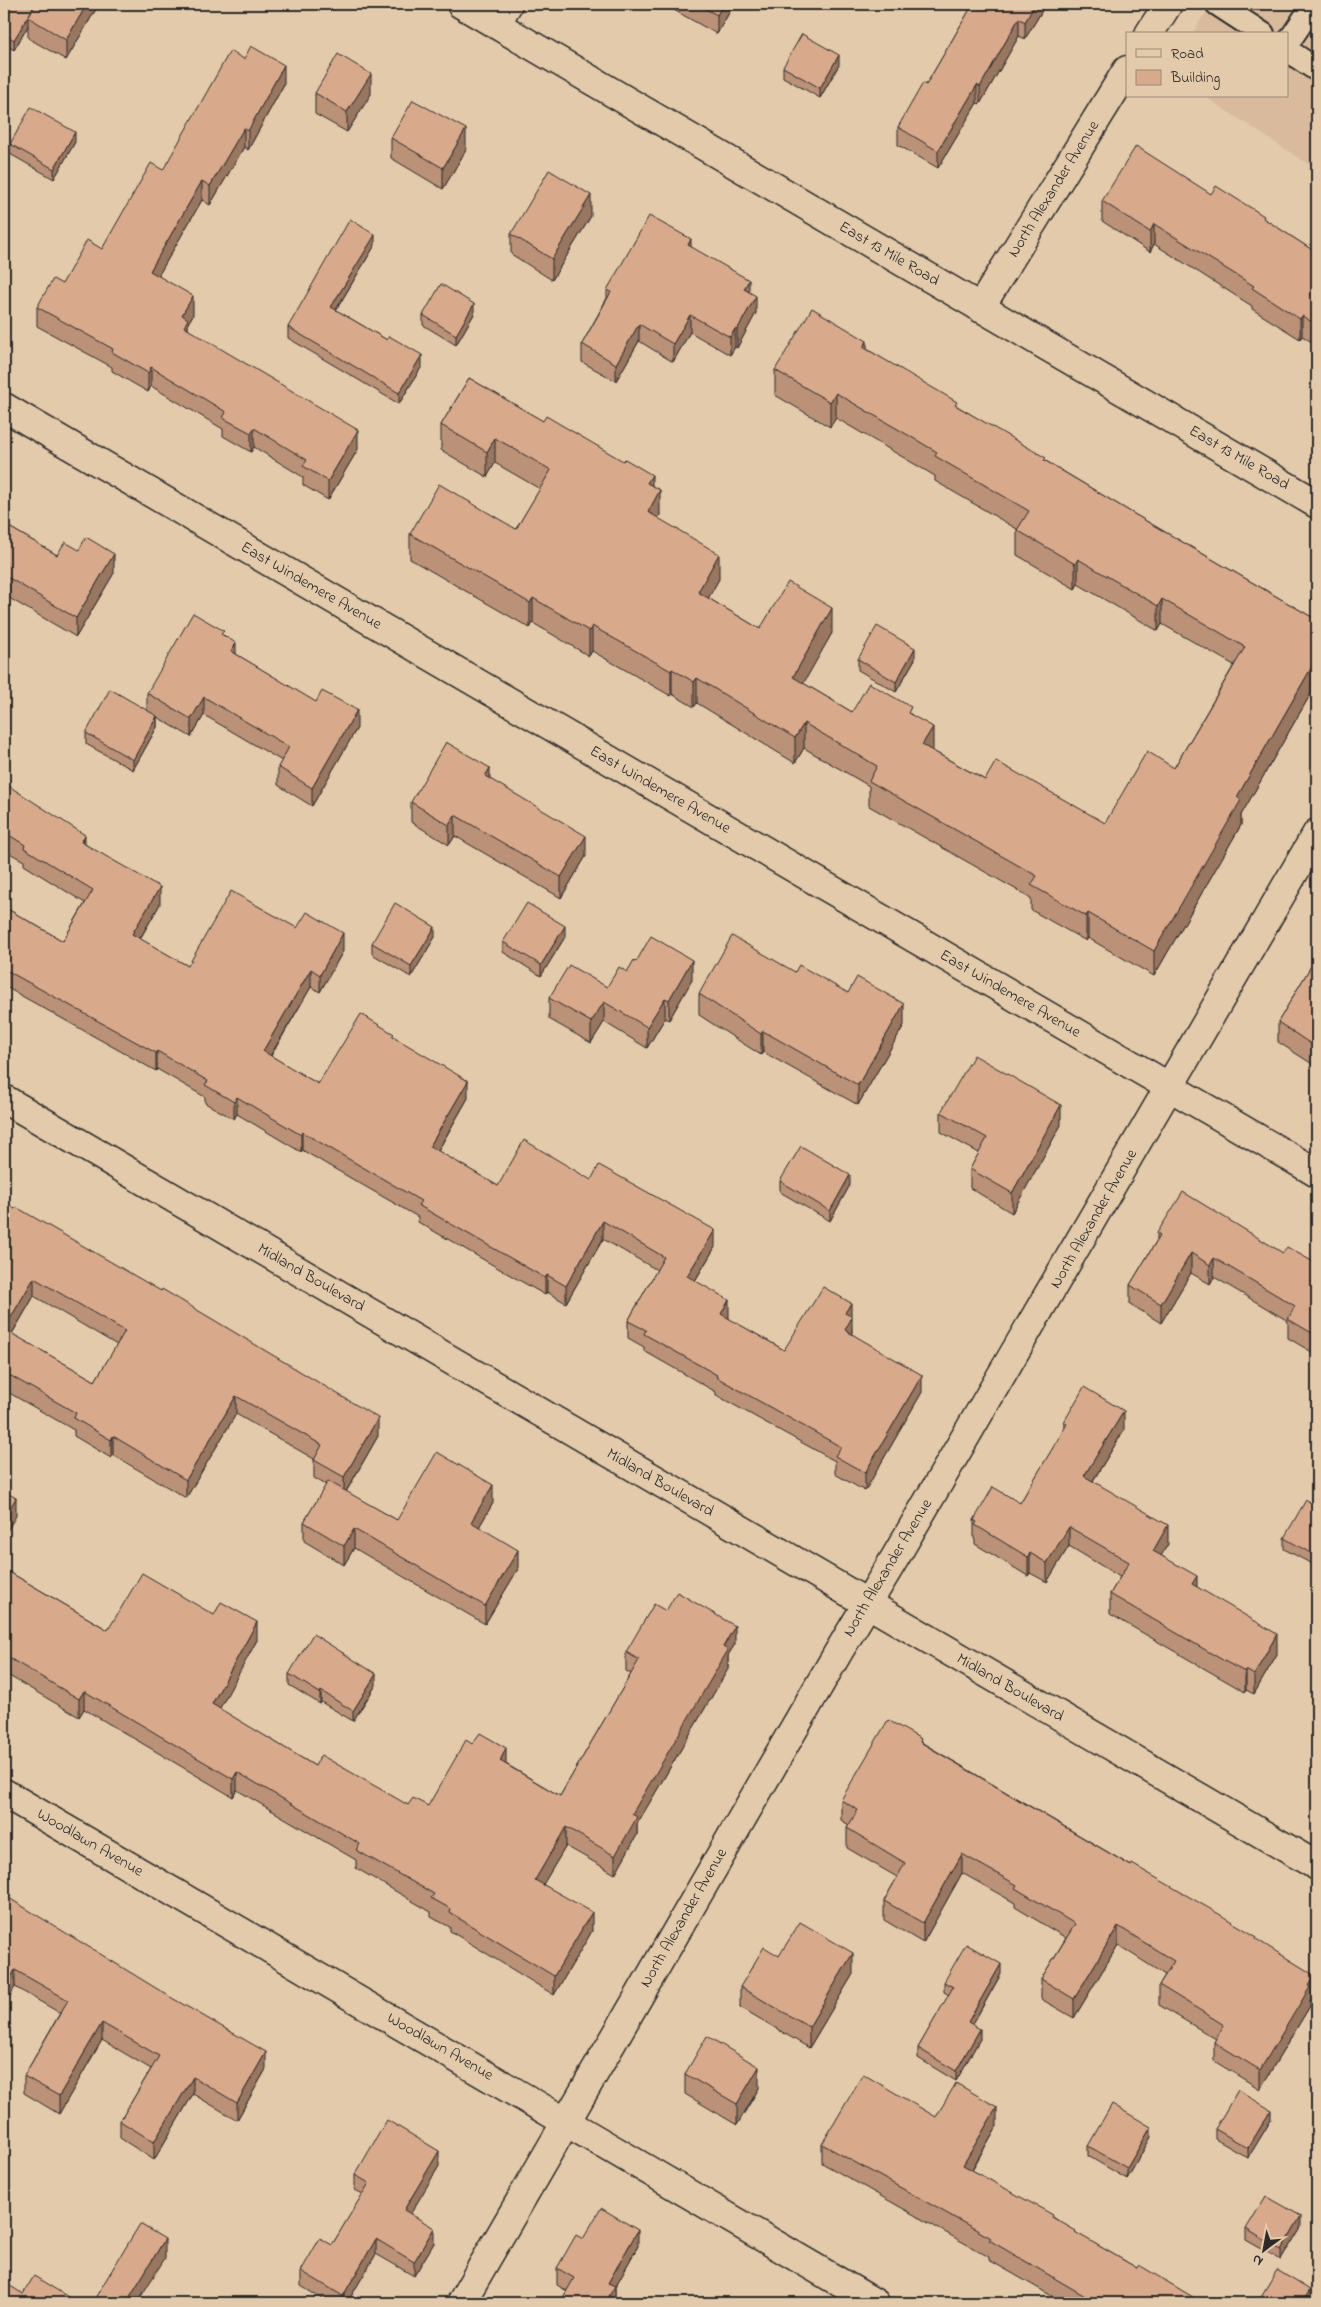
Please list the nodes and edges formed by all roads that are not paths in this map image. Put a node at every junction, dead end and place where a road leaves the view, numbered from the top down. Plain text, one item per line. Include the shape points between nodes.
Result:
1 (461, 4) edge
2 (1168, 4) edge
3 (1217, 4) edge
4 (1314, 4) edge
5 (502, 14) edge
6 (1150, 32) edge
7 (1260, 32) edge
8 (1288, 43) edge
9 (1288, 51) edge
10 (1317, 70) edge
11 (1126, 72) edge
12 (980, 308) junction
13 (4, 407) edge
14 (1317, 504) edge
15 (1317, 833) edge
16 (1170, 1086) junction
17 (4, 1099) edge
18 (1317, 1173) edge
19 (867, 1604) junction
20 (4, 1793) edge
21 (1317, 1866) edge
22 (567, 2122) junction
23 (461, 2303) edge
24 (876, 2303) edge

1 - 5 street, East 13 Mile Road
2 - 6 street
3 - 7 lane
4 - 8 lane
5 - 12 street, East 13 Mile Road
9 - 10 lane
11 - 12 street, North Alexander Avenue
12 - 14 street, East 13 Mile Road
13 - 16 street, East Windemere Avenue
15 - 16 street, North Alexander Avenue
16 - 18 street, East Windemere Avenue
16 - 19 street, North Alexander Avenue
17 - 19 street, Midland Boulevard
19 - 21 street, Midland Boulevard
19 - 22 street, North Alexander Avenue
20 - 22 street, Woodlawn Avenue
22 - 23 street, North Alexander Avenue
22 - 24 street, Woodlawn Avenue

